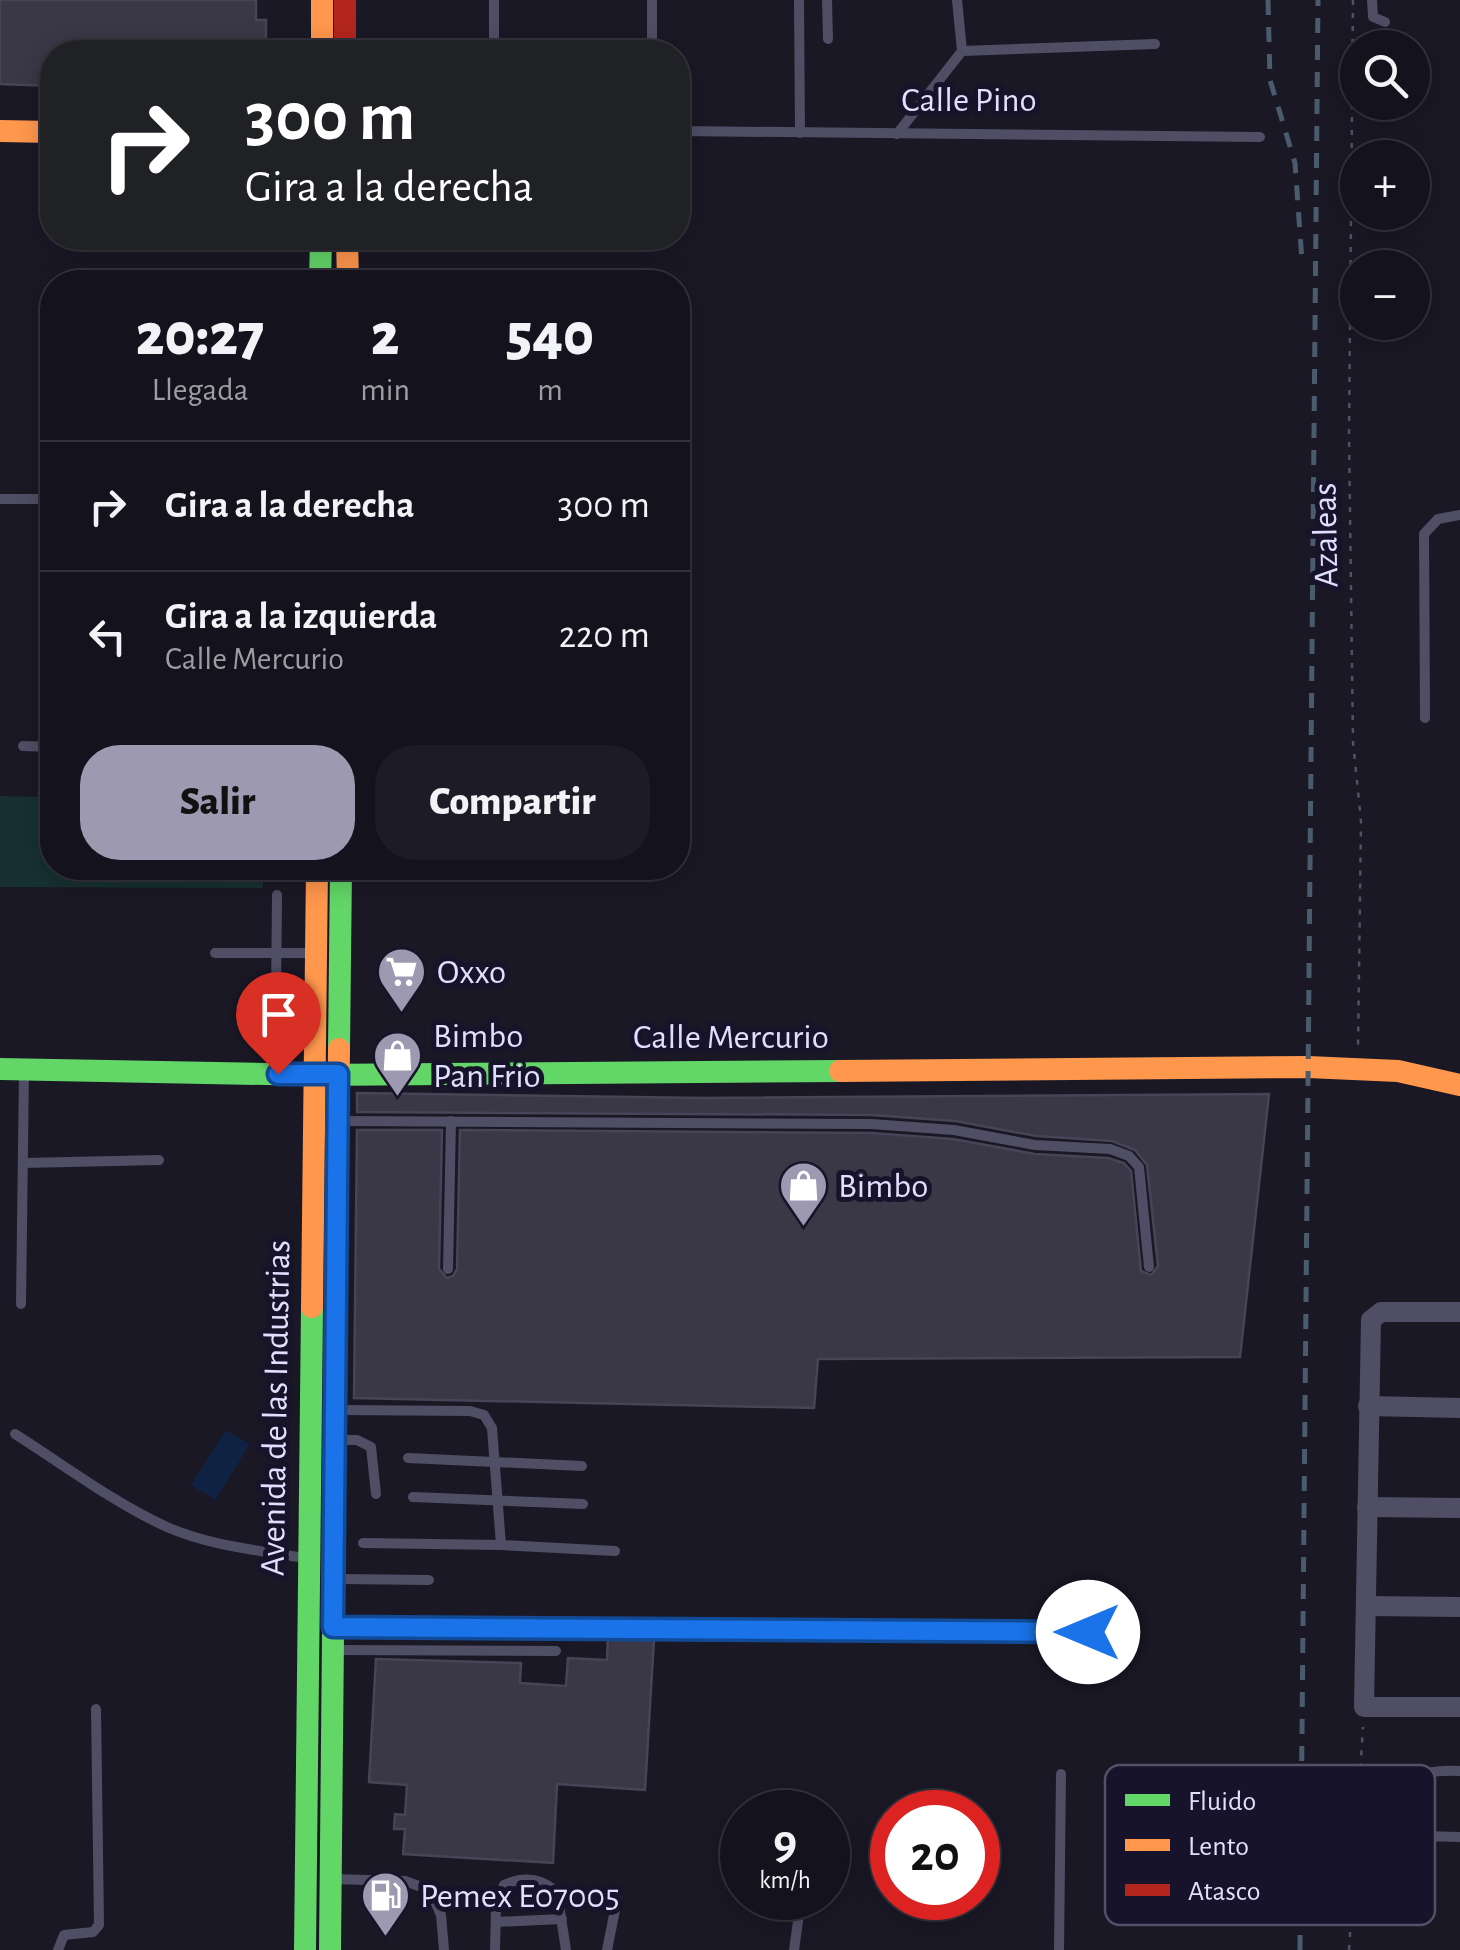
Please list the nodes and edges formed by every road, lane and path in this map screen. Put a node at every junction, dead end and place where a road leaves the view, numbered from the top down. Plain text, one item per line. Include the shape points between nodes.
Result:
1 (322, 0) edge
2 (345, 0) edge
3 (494, 0) edge
4 (652, 0) edge
5 (799, 0) edge
6 (827, 0) edge
7 (957, 0) edge
8 (1353, 0) edge
9 (1372, 0) edge
10 (1385, 22) dead end
11 (828, 38) dead end
12 (322, 40) edge
13 (344, 40) edge
14 (494, 40) edge
15 (652, 40) edge
16 (1155, 44) dead end
17 (962, 51) junction
18 (0, 131) edge
19 (690, 131) edge
20 (40, 132) edge
21 (800, 133) junction
22 (896, 134) junction
23 (1260, 137) dead end
24 (0, 499) edge
25 (40, 499) edge
26 (1460, 515) edge
27 (1425, 718) dead end
28 (23, 746) dead end
29 (40, 746) edge
30 (317, 880) edge
31 (340, 880) edge
32 (278, 895) dead end
33 (277, 953) junction
34 (215, 954) dead end
35 (316, 954) junction
36 (276, 997) dead end
37 (0, 1069) edge
38 (1358, 1069) junction
39 (24, 1070) junction
40 (327, 1075) junction
41 (1460, 1085) edge
42 (336, 1120) junction
43 (451, 1121) junction
44 (326, 1149) junction
45 (159, 1160) dead end
46 (23, 1163) junction
47 (1149, 1267) dead end
48 (448, 1269) dead end
49 (21, 1304) dead end
50 (1460, 1312) edge
51 (1368, 1406) junction
52 (1460, 1408) edge
53 (335, 1410) junction
54 (15, 1434) dead end
55 (335, 1440) junction
56 (408, 1458) dead end
57 (494, 1462) junction
58 (582, 1466) dead end
59 (376, 1494) dead end
60 (413, 1497) dead end
61 (498, 1500) junction
62 (583, 1504) dead end
63 (1368, 1507) junction
64 (1460, 1508) edge
65 (363, 1543) dead end
66 (502, 1546) junction
67 (616, 1551) dead end
68 (308, 1559) junction
69 (428, 1580) dead end
70 (334, 1589) junction
71 (308, 1598) junction
72 (1367, 1606) junction
73 (1460, 1607) edge
74 (1128, 1633) dead end
75 (333, 1638) junction
76 (556, 1651) dead end
77 (1460, 1707) edge
78 (1364, 1708) junction
79 (96, 1709) dead end
80 (1361, 1765) edge
81 (1460, 1770) edge
82 (1435, 1772) edge
83 (1061, 1774) dead end
84 (1435, 1836) edge
85 (1460, 1837) edge
86 (331, 1880) junction
87 (617, 1900) dead end
88 (562, 1919) junction
89 (798, 1920) edge
90 (496, 1922) junction
91 (1351, 1925) edge
92 (58, 1950) edge
93 (305, 1950) edge
94 (330, 1950) edge
95 (444, 1950) edge
96 (495, 1950) edge
97 (566, 1950) edge
98 (607, 1950) edge
99 (794, 1950) edge
100 (1059, 1950) edge
101 (1350, 1950) edge

1 - 12 main road
2 - 13 main road
3 - 14 lane
4 - 15 lane
5 - 21 lane
6 - 11 lane
7 - 17 lane
8 - 38 path, Azaleas via 1350,434 1361,821
9 - 10 lane via 1372,17
16 - 17 lane
17 - 22 lane
18 - 20 main road
19 - 21 lane, Calle Pino
21 - 22 lane, Calle Pino
22 - 23 lane, Calle Pino
24 - 25 lane
26 - 27 lane via 1438,519 1424,534
28 - 29 lane
30 - 35 main road, Avenida de las Industrias
31 - 40 main road, Avenida de las Industrias
32 - 33 lane
33 - 34 lane
33 - 35 lane
33 - 36 lane
35 - 40 main road, Avenida de las Industrias
37 - 39 main road, Calle Mercurio
38 - 40 main road, Calle Mercurio
38 - 41 main road, Calle Mercurio
39 - 40 main road, Calle Mercurio
39 - 46 lane
40 - 42 main road, Avenida de las Industrias
40 - 44 main road, Avenida de las Industrias
42 - 43 lane
42 - 44 main road, Avenida de las Industrias
43 - 47 lane via 871,1124 1110,1149 1129,1156 1140,1172
43 - 48 lane
44 - 53 main road, Avenida de las Industrias
44 - 68 main road, Avenida de las Industrias
45 - 46 lane
46 - 49 lane
50 - 51 street via 1376,1314
51 - 52 street
51 - 63 street
53 - 55 main road, Avenida de las Industrias
53 - 57 lane via 478,1412 491,1424
54 - 68 lane via 168,1527
55 - 59 lane via 371,1447
55 - 70 main road, Avenida de las Industrias
56 - 57 lane
57 - 58 lane
57 - 61 lane
60 - 61 lane
61 - 62 lane
61 - 66 lane
63 - 64 street
63 - 72 street
65 - 66 lane
66 - 67 lane
68 - 71 main road, Avenida de las Industrias
69 - 70 lane
70 - 71 main road
70 - 75 main road, Avenida de las Industrias
71 - 93 main road, Avenida de las Industrias
72 - 73 street
72 - 78 street
74 - 75 lane
75 - 76 lane
75 - 86 main road, Avenida de las Industrias
77 - 78 street
78 - 80 path
79 - 92 lane via 99,1924 93,1932 64,1934
81 - 82 lane
83 - 100 lane
84 - 85 lane
86 - 94 main road, Avenida de las Industrias
86 - 95 lane via 405,1881 430,1890 441,1915
87 - 98 lane
88 - 90 lane
88 - 90 lane via 557,1892 533,1879 504,1885
88 - 97 lane
89 - 99 lane
90 - 96 lane
91 - 101 path

